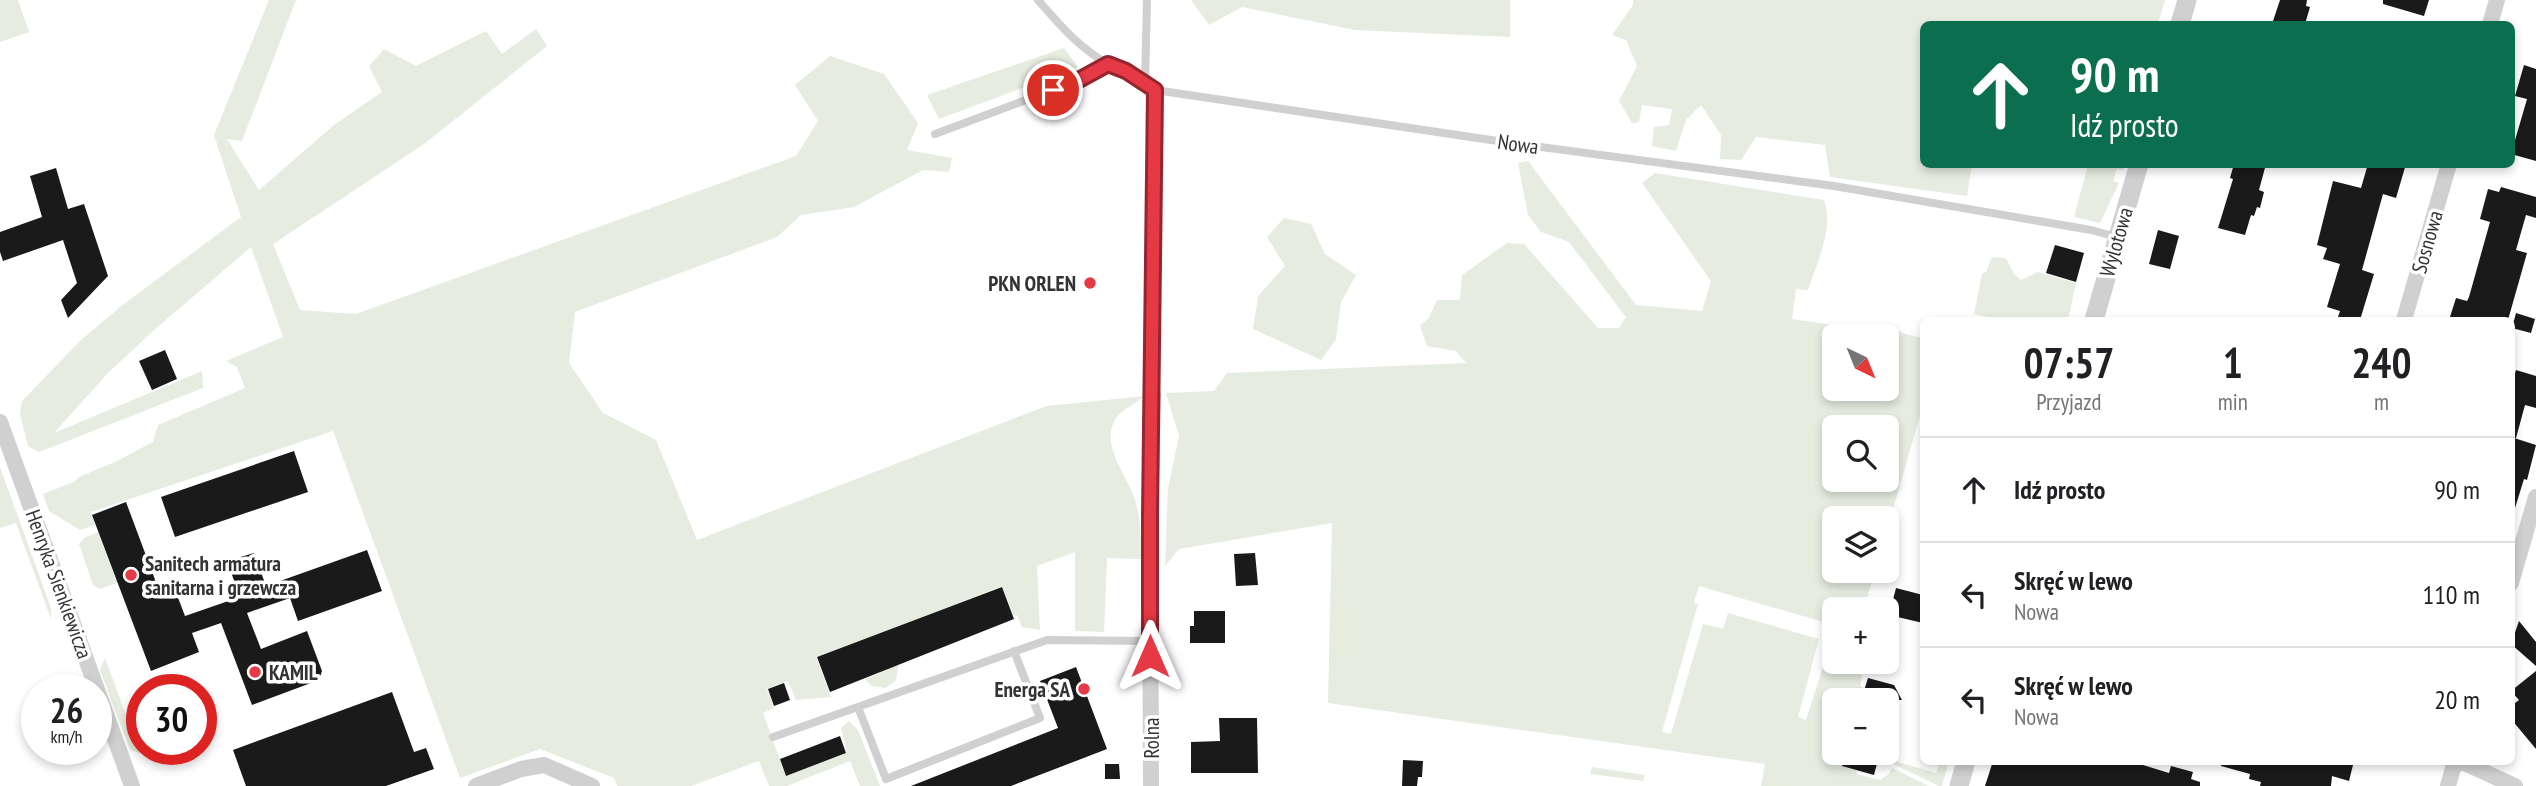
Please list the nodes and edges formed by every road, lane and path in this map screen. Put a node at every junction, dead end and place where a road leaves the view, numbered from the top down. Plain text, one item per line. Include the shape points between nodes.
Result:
1 (1038, 0) edge
2 (1147, 0) edge
3 (2187, 0) edge
4 (2497, 0) edge
5 (2181, 21) edge
6 (2491, 21) edge
7 (1108, 64) junction
8 (1145, 83) junction
9 (1155, 90) junction
10 (935, 134) dead end
11 (2138, 168) edge
12 (2448, 168) edge
13 (2118, 237) junction
14 (2095, 317) edge
15 (2405, 317) edge
16 (1153, 395) joint
17 (0, 422) edge
18 (2536, 497) edge
19 (2515, 569) edge
20 (1150, 641) junction
21 (1014, 651) junction
22 (858, 707) junction
23 (773, 737) dead end
24 (1965, 765) edge
25 (2456, 765) edge
26 (2467, 765) edge
27 (132, 786) edge
28 (476, 786) edge
29 (592, 786) edge
30 (1151, 786) edge
31 (1959, 786) edge
32 (2448, 786) edge
33 (2515, 786) edge

1 - 7 lane, Nowa via 1075,43
2 - 8 lane
3 - 5 street
4 - 6 street
7 - 8 lane, Nowa
7 - 10 lane via 1077,81
8 - 9 lane, Nowa
9 - 13 lane, Nowa via 1834,186
9 - 16 lane
11 - 13 street, Wylotowa
12 - 15 street, Sosnowa
13 - 14 street, Wylotowa
16 - 20 street, Rolna
17 - 27 street, Henryka Sienkiewicza
18 - 19 street
20 - 21 lane via 1046,639
20 - 30 street, Rolna
21 - 22 lane
21 - 22 lane via 1040,718 886,779
22 - 23 lane
24 - 31 street
25 - 32 street
26 - 33 street
28 - 29 street via 544,765

